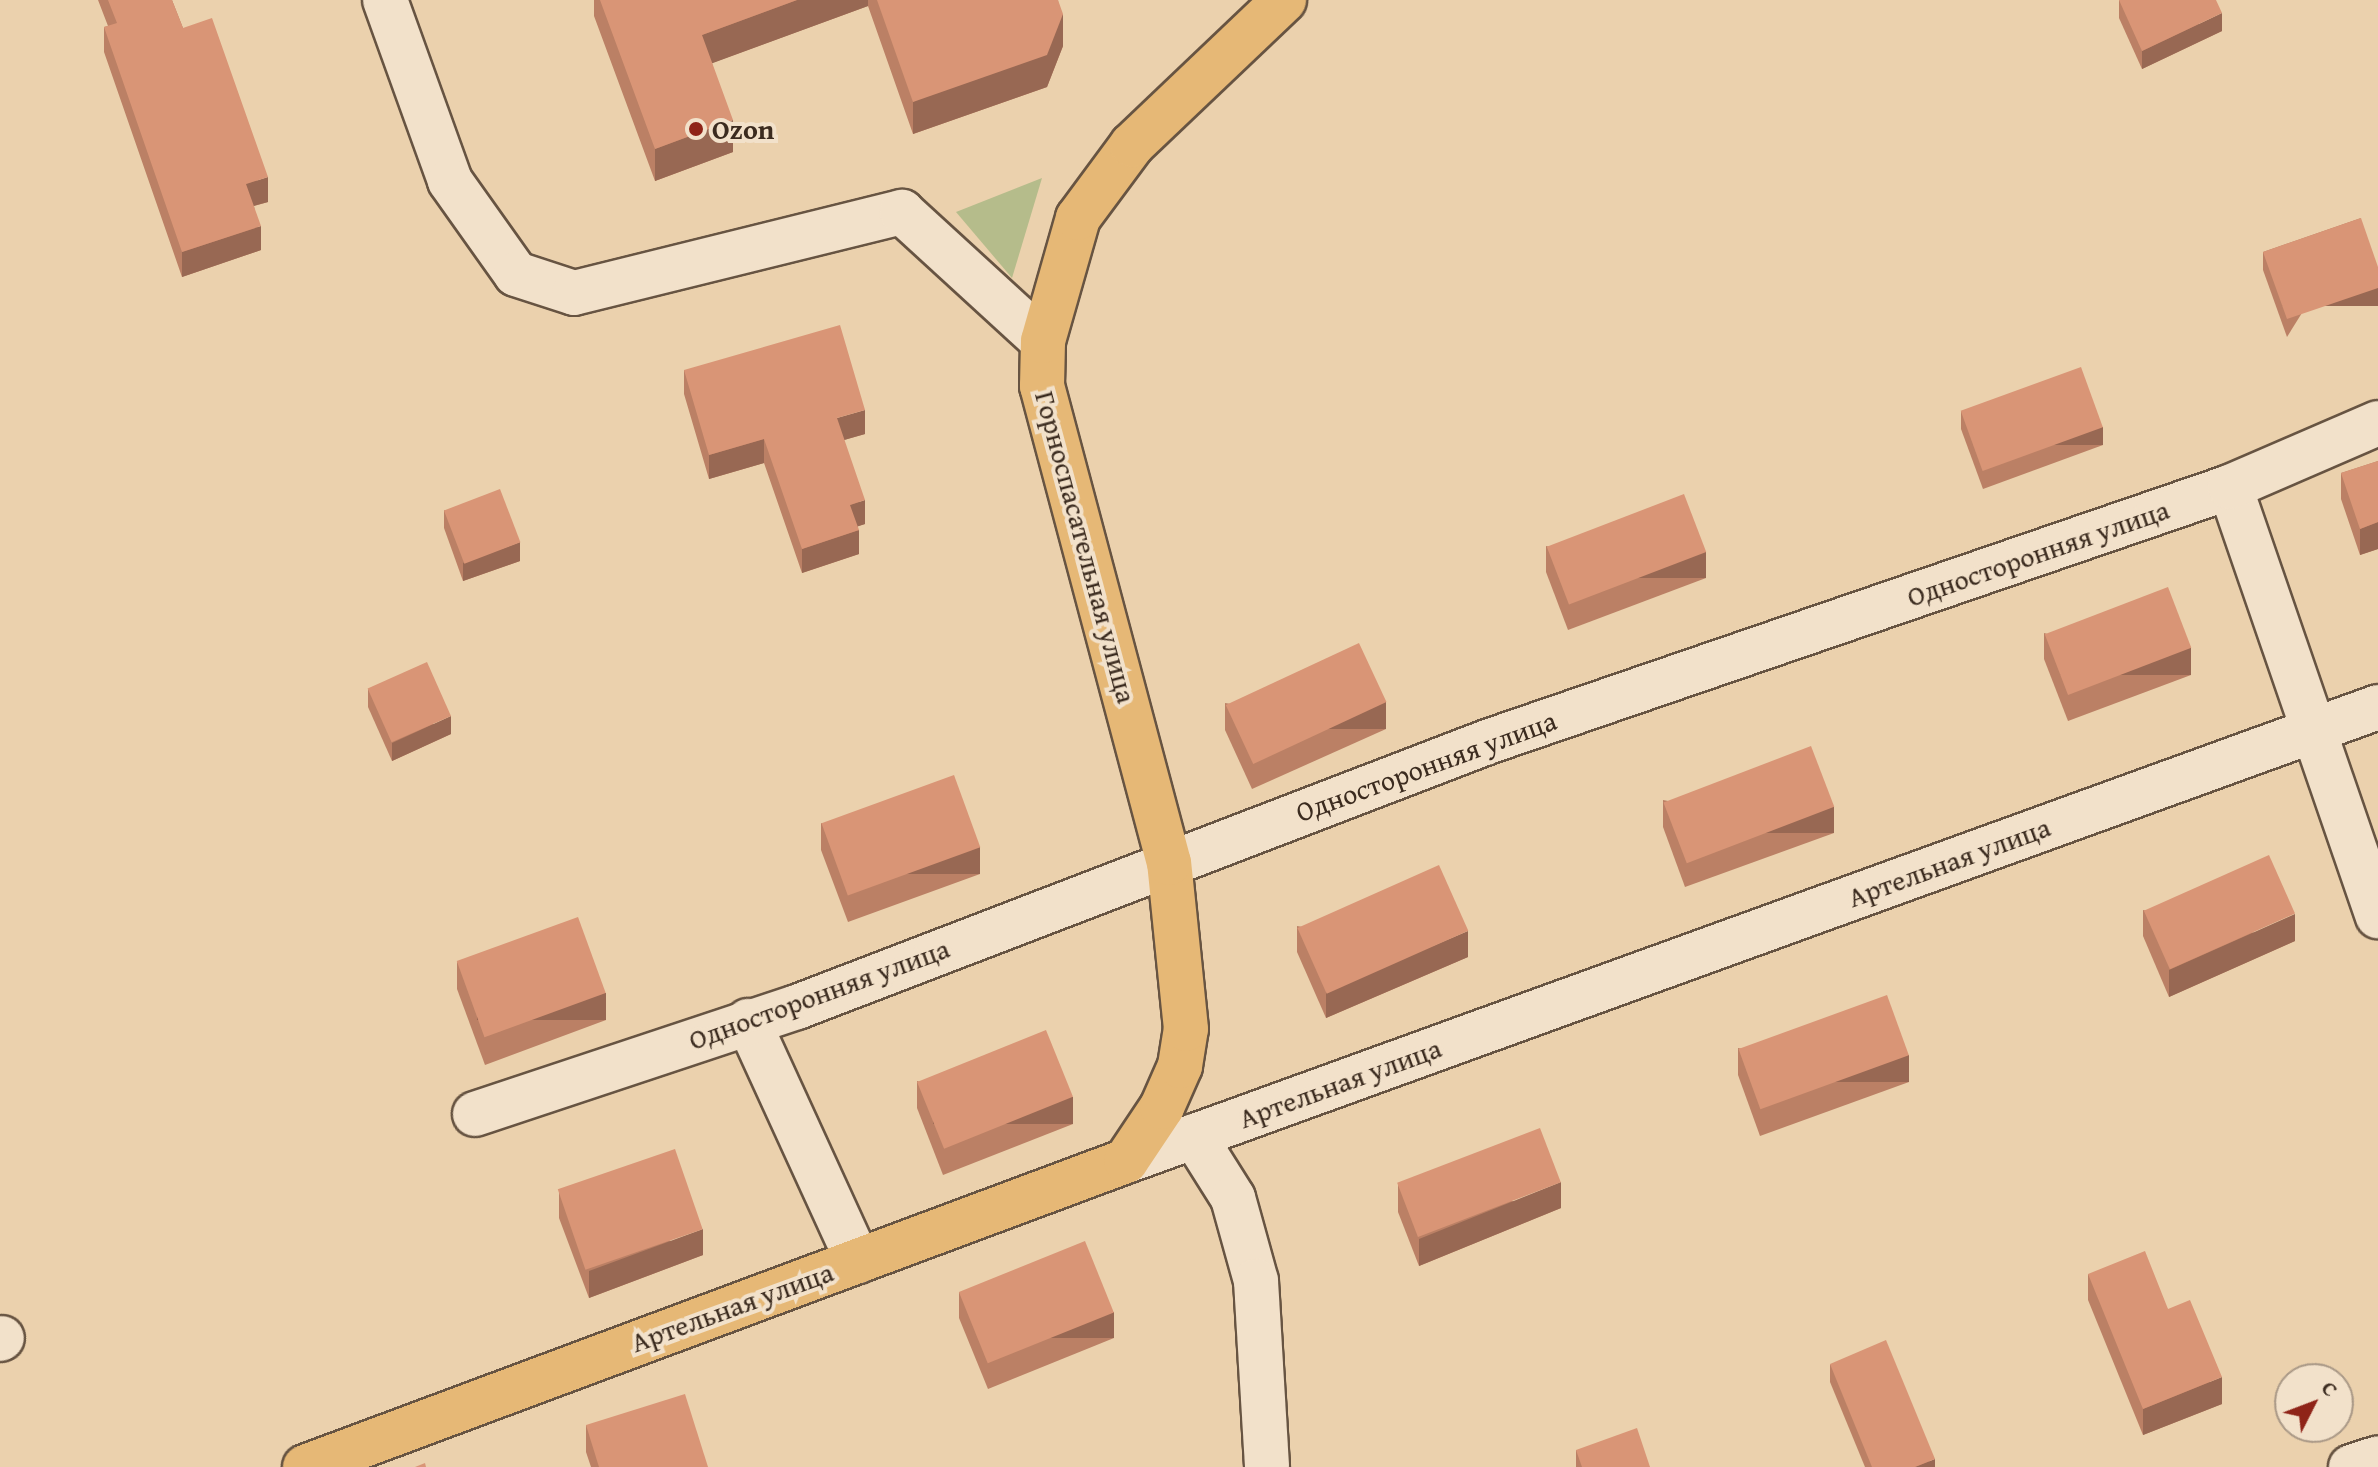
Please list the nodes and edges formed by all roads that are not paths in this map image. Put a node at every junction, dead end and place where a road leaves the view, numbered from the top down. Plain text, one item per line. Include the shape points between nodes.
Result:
1 (385, 0) edge
2 (1284, 0) edge
3 (1043, 341) junction
4 (2378, 423) edge
5 (2230, 487) junction
6 (2378, 707) edge
7 (2316, 730) junction
8 (1169, 863) junction
9 (2378, 916) edge
10 (748, 1021) junction
11 (475, 1114) dead end
12 (1194, 1136) junction
13 (1126, 1161) junction
14 (858, 1261) junction
15 (2378, 1458) edge
16 (305, 1467) edge
17 (1267, 1467) edge
18 (2351, 1467) edge

1 - 3 street via 450,181 516,274 574,293 902,212
2 - 3 main road, Горноспасательная улица via 1132,145 1078,218
3 - 8 main road, Горноспасательная улица via 1042,386
4 - 5 street, Односторонняя улица
5 - 7 street
5 - 8 street, Односторонняя улица via 1490,741
6 - 7 street, Артельная улица
7 - 9 street
7 - 12 street, Артельная улица
8 - 10 street, Односторонняя улица
8 - 13 main road, Горноспасательная улица via 1186,1029 1168,1093
10 - 11 street, Односторонняя улица
10 - 14 street
12 - 13 street, Артельная улица
12 - 17 street via 1233,1198 1256,1281
13 - 14 main road, Артельная улица
14 - 16 main road, Артельная улица
15 - 18 street

